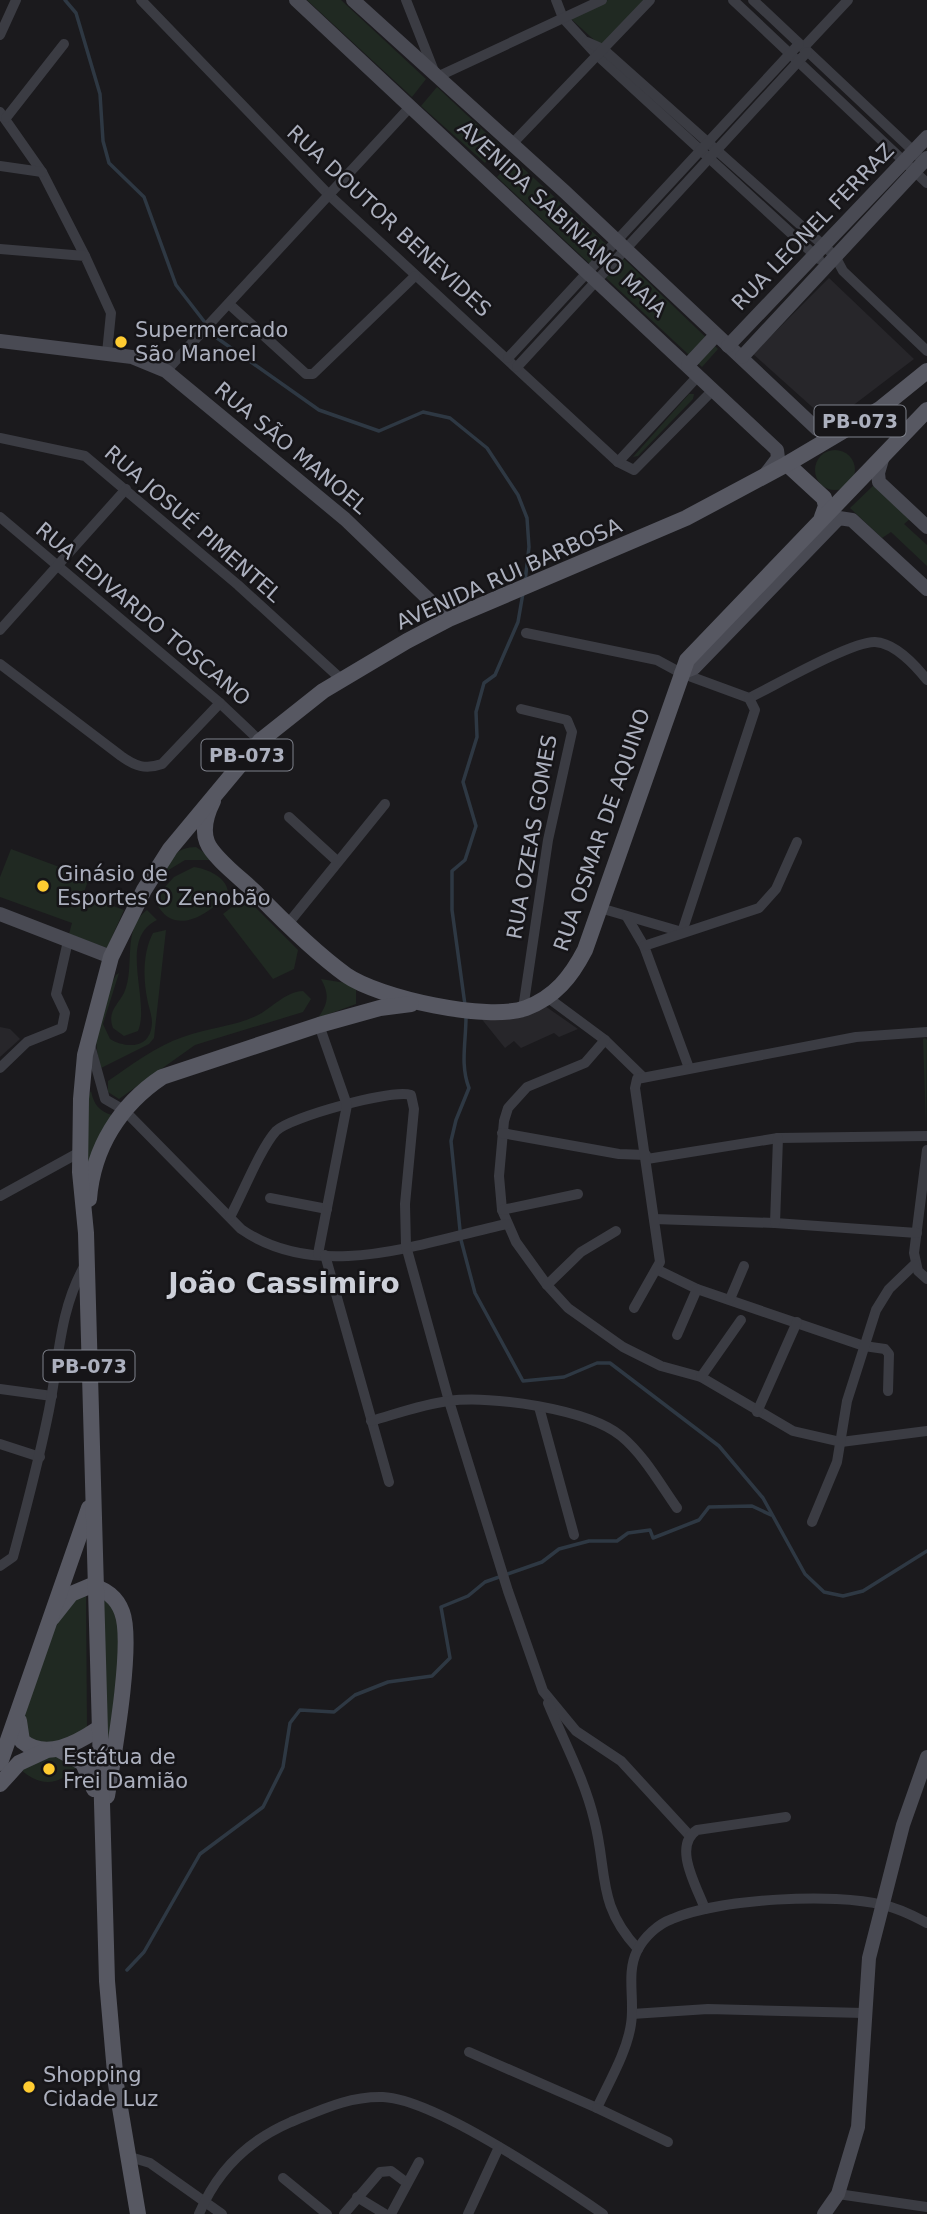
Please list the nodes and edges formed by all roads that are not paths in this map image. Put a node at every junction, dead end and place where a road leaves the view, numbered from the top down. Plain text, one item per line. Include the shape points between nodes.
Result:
1 (16, 0) edge
2 (141, 0) edge
3 (296, 0) edge
4 (353, 0) edge
5 (406, 0) edge
6 (556, 0) edge
7 (602, 0) edge
8 (650, 0) edge
9 (733, 0) edge
10 (753, 0) edge
11 (848, 0) edge
12 (563, 18) junction
13 (0, 35) edge
14 (64, 44) dead end
15 (803, 48) junction
16 (600, 52) junction
17 (793, 58) junction
18 (436, 74) junction
19 (411, 106) junction
20 (3, 115) edge
21 (927, 137) edge
22 (512, 144) junction
23 (702, 146) junction
24 (712, 154) junction
25 (916, 161) edge
26 (0, 166) edge
27 (42, 172) junction
28 (927, 183) edge
29 (329, 195) junction
30 (621, 244) junction
31 (0, 249) edge
32 (85, 256) junction
33 (826, 256) junction
34 (415, 276) junction
35 (592, 276) junction
36 (229, 304) junction
37 (716, 335) junction
38 (0, 341) edge
39 (728, 346) junction
40 (927, 351) edge
41 (107, 353) junction
42 (508, 358) junction
43 (741, 358) junction
44 (688, 365) junction
45 (517, 367) junction
46 (166, 371) junction
47 (927, 371) edge
48 (699, 375) junction
49 (713, 389) junction
50 (927, 410) edge
51 (857, 422) junction
52 (0, 438) edge
53 (884, 452) junction
54 (618, 462) junction
55 (787, 464) junction
56 (764, 476) junction
57 (125, 489) junction
58 (0, 517) edge
59 (822, 517) junction
60 (927, 527) edge
61 (55, 565) junction
62 (927, 589) edge
63 (449, 619) junction
64 (0, 630) edge
65 (526, 633) dead end
66 (927, 660) edge
67 (0, 664) edge
68 (918, 669) junction
69 (681, 673) junction
70 (341, 679) junction
71 (927, 680) edge
72 (750, 698) junction
73 (220, 703) junction
74 (521, 709) dead end
75 (260, 741) junction
76 (219, 786) junction
77 (385, 804) dead end
78 (289, 817) dead end
79 (797, 842) dead end
80 (337, 861) junction
81 (600, 908) junction
82 (0, 915) edge
83 (627, 917) junction
84 (287, 925) junction
85 (682, 932) junction
86 (68, 941) junction
87 (644, 946) junction
88 (111, 957) junction
89 (367, 986) junction
90 (547, 997) junction
91 (439, 1006) junction
92 (523, 1009) junction
93 (363, 1012) junction
94 (318, 1025) junction
95 (927, 1032) edge
96 (89, 1039) junction
97 (605, 1040) junction
98 (0, 1068) edge
99 (689, 1068) junction
100 (640, 1078) junction
101 (347, 1105) junction
102 (124, 1110) junction
103 (502, 1133) junction
104 (927, 1136) edge
105 (778, 1138) junction
106 (927, 1150) edge
107 (80, 1152) junction
108 (646, 1157) junction
109 (578, 1194) dead end
110 (0, 1196) edge
111 (270, 1198) dead end
112 (327, 1209) junction
113 (502, 1210) junction
114 (230, 1217) junction
115 (654, 1219) junction
116 (775, 1223) junction
117 (507, 1224) junction
118 (616, 1231) dead end
119 (86, 1233) junction
120 (917, 1233) junction
121 (406, 1246) junction
122 (322, 1255) junction
123 (87, 1263) junction
124 (915, 1264) junction
125 (744, 1266) dead end
126 (658, 1270) junction
127 (927, 1279) edge
128 (547, 1285) junction
129 (697, 1289) junction
130 (730, 1299) junction
131 (634, 1308) dead end
132 (741, 1320) dead end
133 (797, 1322) junction
134 (677, 1335) dead end
135 (864, 1346) junction
136 (701, 1377) junction
137 (0, 1389) edge
138 (888, 1391) dead end
139 (52, 1396) junction
140 (449, 1401) junction
141 (538, 1407) junction
142 (757, 1412) junction
143 (371, 1421) junction
144 (927, 1431) edge
145 (841, 1442) junction
146 (0, 1444) edge
147 (40, 1457) junction
148 (389, 1482) dead end
149 (92, 1500) junction
150 (677, 1508) dead end
151 (812, 1522) dead end
152 (574, 1535) dead end
153 (0, 1566) edge
154 (96, 1587) junction
155 (52, 1618) junction
156 (543, 1691) junction
157 (21, 1709) junction
158 (98, 1728) junction
159 (54, 1749) junction
160 (927, 1757) edge
161 (0, 1763) edge
162 (0, 1784) edge
163 (786, 1817) dead end
164 (101, 1826) junction
165 (689, 1835) junction
166 (883, 1905) junction
167 (705, 1909) junction
168 (927, 1923) edge
169 (638, 1949) junction
170 (864, 2013) junction
171 (632, 2014) junction
172 (469, 2052) dead end
173 (597, 2108) junction
174 (668, 2141) dead end
175 (499, 2147) junction
176 (127, 2156) junction
177 (419, 2162) dead end
178 (283, 2178) dead end
179 (407, 2182) junction
180 (838, 2194) junction
181 (357, 2197) junction
182 (205, 2200) junction
183 (927, 2207) edge
184 (585, 2209) edge
185 (138, 2214) edge
186 (199, 2214) edge
187 (222, 2214) edge
188 (327, 2214) edge
189 (344, 2214) edge
190 (385, 2214) edge
191 (391, 2214) edge
192 (468, 2214) edge
193 (603, 2214) edge
194 (824, 2214) edge

1 - 13 street
2 - 29 street, RUA DOUTOR BENEVIDES
3 - 19 street, AVENIDA SABINIANO MAIA
4 - 18 street, AVENIDA SABINIANO MAIA
5 - 18 street
6 - 12 street
7 - 12 street
8 - 16 street
9 - 17 street
10 - 15 street
11 - 15 street
12 - 16 street
12 - 18 street
14 - 20 street
15 - 17 street
15 - 25 street
16 - 22 street
16 - 23 street
17 - 23 street
17 - 24 street
17 - 25 street
18 - 22 street, AVENIDA SABINIANO MAIA
19 - 29 street
19 - 35 street, AVENIDA SABINIANO MAIA
20 - 27 street
21 - 25 street, RUA LEONEL FERRAZ
22 - 30 street, AVENIDA SABINIANO MAIA
23 - 24 street
23 - 30 street
24 - 30 street
24 - 33 street
25 - 28 street
25 - 33 street, RUA LEONEL FERRAZ
26 - 27 street
27 - 32 street
29 - 34 street, RUA DOUTOR BENEVIDES
29 - 36 street
30 - 35 street
30 - 37 street, AVENIDA SABINIANO MAIA
31 - 32 street
32 - 41 street via 111,313
33 - 39 street, RUA LEONEL FERRAZ
33 - 40 street
33 - 43 street, RUA LEONEL FERRAZ
34 - 36 street via 317,371 306,374
34 - 42 street, RUA DOUTOR BENEVIDES
35 - 42 street
35 - 44 street, AVENIDA SABINIANO MAIA
35 - 45 street
36 - 46 street
37 - 39 street, AVENIDA SABINIANO MAIA
37 - 44 street
38 - 41 street, RUA SÃO MANOEL
39 - 43 street, AVENIDA SABINIANO MAIA
41 - 46 street, RUA SÃO MANOEL via 132,356
42 - 45 street, RUA DOUTOR BENEVIDES
43 - 51 street, AVENIDA SABINIANO MAIA via 827,434
44 - 48 street, AVENIDA SABINIANO MAIA
45 - 54 street, RUA DOUTOR BENEVIDES
46 - 63 street, RUA SÃO MANOEL via 345,519
47 - 51 main road, PB-073
48 - 49 street, AVENIDA SABINIANO MAIA
48 - 54 street
49 - 54 street via 634,470
49 - 56 street, AVENIDA SABINIANO MAIA via 777,450 778,458
50 - 53 main road, PB-073
51 - 55 main road, PB-073
52 - 57 street, RUA JOSUÉ PIMENTEL via 85,456
53 - 59 main road, RUA OSMAR DE AQUINO / PB-073
53 - 60 street via 878,473 881,486
55 - 56 main road, AVENIDA RUI BARBOSA / PB-073
55 - 59 main road via 824,498
56 - 63 main road, AVENIDA RUI BARBOSA / PB-073 via 675,523
57 - 61 street
57 - 70 street, RUA JOSUÉ PIMENTEL
58 - 61 street, RUA EDIVARDO TOSCANO
59 - 69 main road, RUA OSMAR DE AQUINO via 687,660
61 - 64 street
61 - 73 street, RUA EDIVARDO TOSCANO
62 - 69 street via 852,520 841,517 694,668
63 - 70 main road, AVENIDA RUI BARBOSA / PB-073
65 - 69 street via 657,660
66 - 68 street
67 - 73 street via 121,756 149,768 162,764
68 - 71 street
68 - 72 street via 885,645 867,643
69 - 72 street
69 - 81 main road, RUA OSMAR DE AQUINO / PB-073
70 - 75 main road, AVENIDA RUI BARBOSA / PB-073
72 - 85 street via 755,710
73 - 75 street, RUA EDIVARDO TOSCANO
74 - 92 street, RUA OZEAS GOMES via 566,720 572,732 548,840
75 - 76 main road, AVENIDA RUI BARBOSA / PB-073
76 - 84 main road, RUA OSMAR DE AQUINO via 206,819 206,841
76 - 88 main road, AVENIDA RUI BARBOSA / PB-073 via 155,871
77 - 80 street
78 - 80 street
79 - 85 street via 768,902 730,919
80 - 84 street
81 - 83 street
81 - 90 main road, RUA OSMAR DE AQUINO / PB-073 via 578,963 563,985
82 - 86 street
83 - 85 street
83 - 87 street
84 - 89 main road, RUA OSMAR DE AQUINO via 346,975
85 - 87 street
86 - 88 street
86 - 98 street via 56,994 65,1023 57,1032 27,1042
87 - 99 street
88 - 96 main road, AVENIDA RUI BARBOSA / PB-073
89 - 91 main road, RUA OSMAR DE AQUINO
89 - 93 main road
90 - 92 main road, RUA OSMAR DE AQUINO / PB-073
90 - 97 street
91 - 92 main road, RUA OSMAR DE AQUINO / PB-073
91 - 93 main road, RUA OSMAR DE AQUINO / PB-073
93 - 94 main road, RUA OSMAR DE AQUINO / PB-073
94 - 101 street
94 - 102 main road, RUA OSMAR DE AQUINO / PB-073 via 162,1077
95 - 99 street via 856,1037
96 - 102 street via 105,1099
96 - 107 main road, AVENIDA RUI BARBOSA / PB-073 via 80,1099
97 - 100 street
97 - 103 street via 585,1063 548,1076 517,1096 508,1108
99 - 100 street
100 - 108 street via 635,1088
101 - 112 street
101 - 114 street via 288,1123 276,1132
101 - 121 street via 411,1095
102 - 114 street
102 - 119 main road, PB-073 via 106,1137 95,1166
103 - 108 street
103 - 113 street
104 - 105 street
105 - 108 street
105 - 116 street
106 - 120 street
107 - 110 street
107 - 119 main road, PB-073
108 - 115 street
109 - 113 street
111 - 112 street
112 - 122 street
113 - 117 street
114 - 122 street via 257,1240
115 - 116 street
115 - 126 street
116 - 120 street
117 - 121 street
117 - 128 street
118 - 128 street via 581,1252
119 - 123 main road, PB-073
120 - 124 street
121 - 122 street via 347,1258
121 - 140 street
122 - 143 street
123 - 139 street via 64,1314
123 - 149 main road, PB-073
124 - 127 street
124 - 135 street via 889,1289
125 - 130 street
126 - 129 street
126 - 131 street
128 - 136 street via 568,1308 623,1347 661,1366
129 - 130 street
129 - 134 street
130 - 133 street
132 - 136 street
133 - 135 street
133 - 142 street
135 - 138 street via 890,1354
135 - 145 street via 847,1401
136 - 142 street
137 - 139 street
139 - 147 street
140 - 141 street
140 - 143 street
140 - 156 street
141 - 150 street via 585,1417 620,1435
141 - 152 street
142 - 145 street via 793,1432
143 - 148 street
144 - 145 street
145 - 151 street
146 - 147 street
147 - 153 street via 13,1558
149 - 154 main road, PB-073
149 - 155 main road
154 - 155 main road via 77,1590
154 - 158 main road, PB-073
154 - 164 main road via 119,1605 125,1630 116,1742
155 - 157 main road
156 - 165 street via 576,1731 621,1761
156 - 169 street via 580,1773 595,1821 606,1901 624,1935
157 - 159 main road via 18,1727 22,1741 35,1748
157 - 161 main road
158 - 159 main road
158 - 164 main road, PB-073
159 - 162 main road via 19,1763
159 - 164 main road via 80,1760 89,1772
160 - 166 street via 903,1825
163 - 165 street via 696,1830
164 - 176 main road, PB-073 via 107,1982
165 - 167 street via 684,1849
166 - 167 street via 842,1899
166 - 168 street
166 - 170 street via 869,1958
167 - 169 street via 671,1919 653,1930
169 - 171 street via 632,1965
170 - 171 street via 708,2009
170 - 180 street via 858,2127
171 - 173 street via 625,2045
172 - 173 street
173 - 174 street
175 - 182 street via 407,2102 363,2097 340,2102 263,2137 224,2169
175 - 184 street
175 - 192 street
176 - 182 street via 150,2163
176 - 185 main road, PB-073
177 - 179 street
178 - 188 street
179 - 181 street via 391,2171 380,2172
179 - 191 street
180 - 183 street
180 - 194 street
181 - 189 street
181 - 190 street
182 - 186 street
182 - 187 street
184 - 193 street

